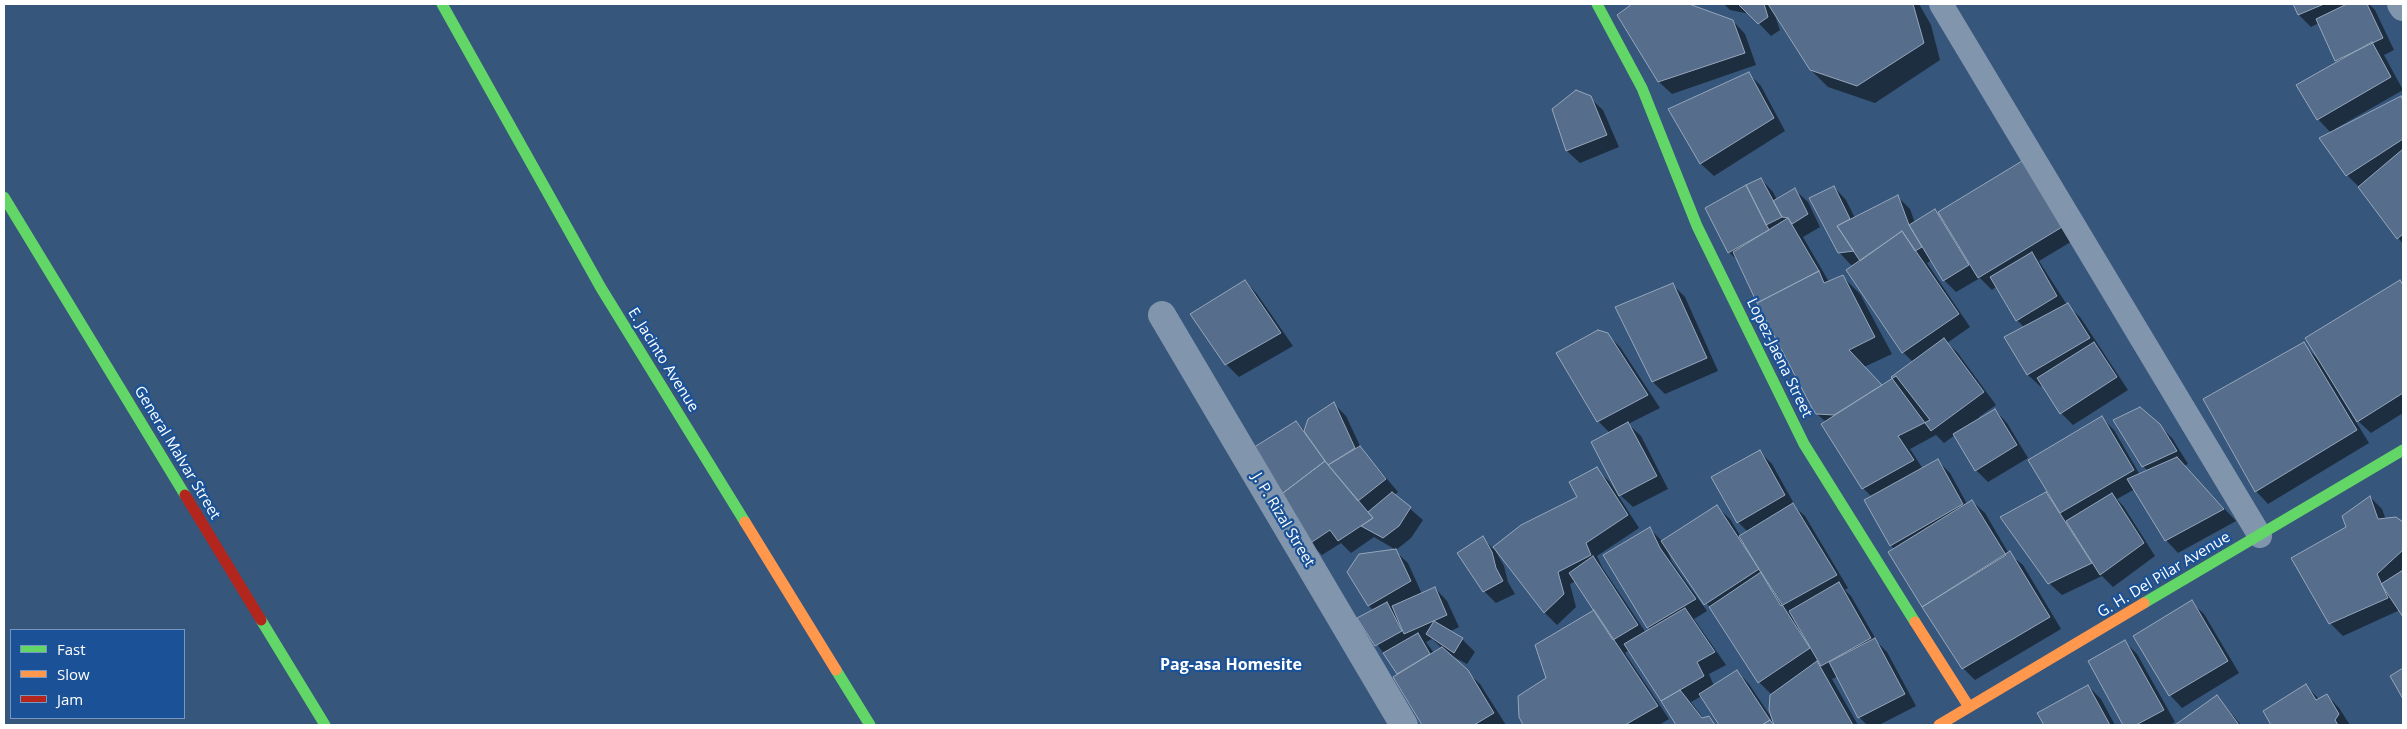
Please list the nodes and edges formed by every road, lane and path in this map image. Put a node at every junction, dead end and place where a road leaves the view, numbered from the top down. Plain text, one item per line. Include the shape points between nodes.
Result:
1 (442, 4) edge
2 (1597, 4) edge
3 (1941, 4) edge
4 (2401, 4) edge
5 (2403, 7) edge
6 (4, 197) edge
7 (1162, 314) dead end
8 (2403, 450) edge
9 (2260, 536) junction
10 (1969, 708) junction
11 (325, 725) edge
12 (870, 725) edge
13 (1404, 725) edge
14 (1939, 725) edge

1 - 12 street, E. Jacinto Avenue via 601,288
2 - 10 street, Lopez-Jaena Street via 1642,88 1697,226 1804,444
3 - 9 lane
4 - 5 street
6 - 11 street, General Malvar Street
7 - 13 street, J. P. Rizal Street
8 - 9 street, G. H. Del Pilar Avenue
9 - 10 street, G. H. Del Pilar Avenue
10 - 14 street, G. H. Del Pilar Avenue

